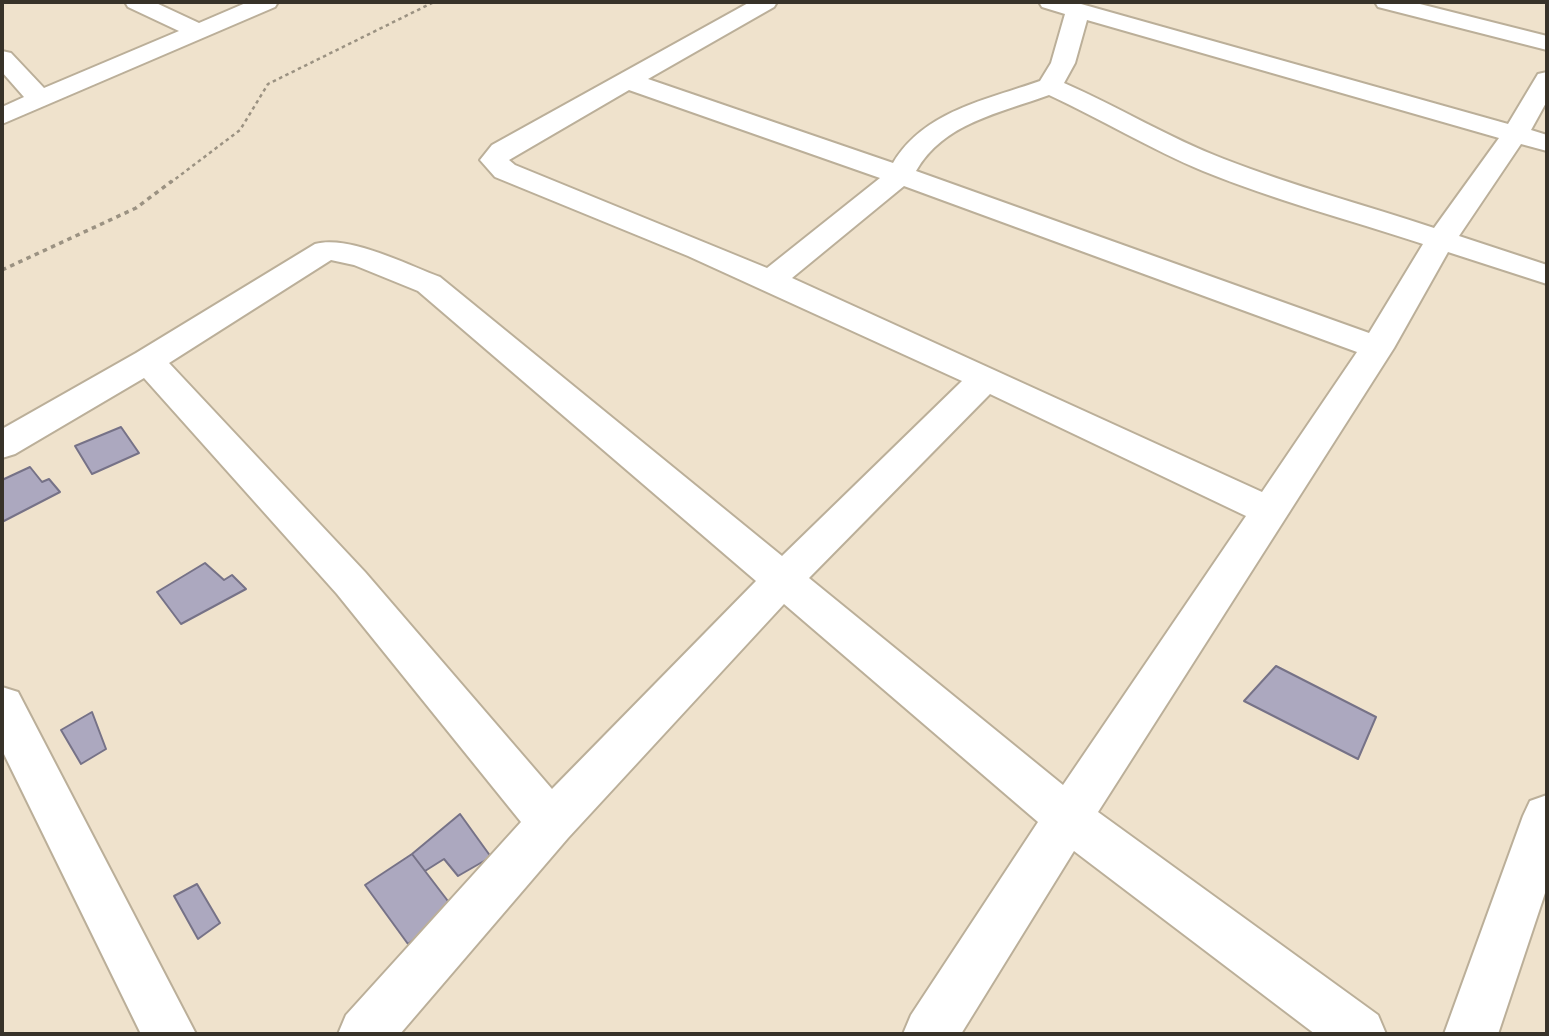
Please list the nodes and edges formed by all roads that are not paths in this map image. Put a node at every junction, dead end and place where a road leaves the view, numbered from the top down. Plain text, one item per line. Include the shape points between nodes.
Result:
1 (136, 2) edge
2 (267, 2) edge
3 (766, 2) edge
4 (1050, 2) edge
5 (1134, 2) edge
6 (1386, 2) edge
7 (1420, 6) edge
8 (1078, 10) junction
9 (1114, 20) junction
10 (197, 31) junction
11 (1547, 43) edge
12 (2, 58) edge
13 (1547, 79) edge
14 (626, 80) junction
15 (1050, 86) junction
16 (41, 100) junction
17 (2, 116) edge
18 (1531, 139) edge
19 (899, 176) junction
20 (1440, 241) junction
21 (1547, 275) edge
22 (771, 280) junction
23 (1377, 348) junction
24 (149, 361) junction
25 (984, 380) junction
26 (2, 445) edge
27 (1269, 510) junction
28 (782, 580) junction
29 (2, 705) edge
30 (1547, 816) edge
31 (1068, 818) junction
32 (551, 823) junction
33 (169, 1034) edge
34 (365, 1034) edge
35 (930, 1034) edge
36 (1359, 1034) edge
37 (1471, 1034) edge

1 - 10 street
2 - 10 street
3 - 14 street
4 - 8 street
5 - 9 street
6 - 7 street
7 - 11 street
8 - 9 street
8 - 15 street via 1063,63
9 - 18 street
10 - 16 street
12 - 16 street
13 - 18 street
14 - 19 street
14 - 22 street via 502,151 494,160 505,171
15 - 19 street via 949,122 916,147
15 - 20 street via 1216,166
16 - 17 street
18 - 20 street
19 - 22 street
19 - 23 street
20 - 21 street
20 - 23 street
22 - 25 street
23 - 27 street
24 - 26 street
24 - 28 street via 326,250 363,258 429,284
24 - 32 street via 351,583
25 - 27 street
25 - 28 street
27 - 31 street
28 - 31 street
28 - 32 street
29 - 33 street
30 - 37 street
31 - 35 street
31 - 36 street
32 - 34 street

